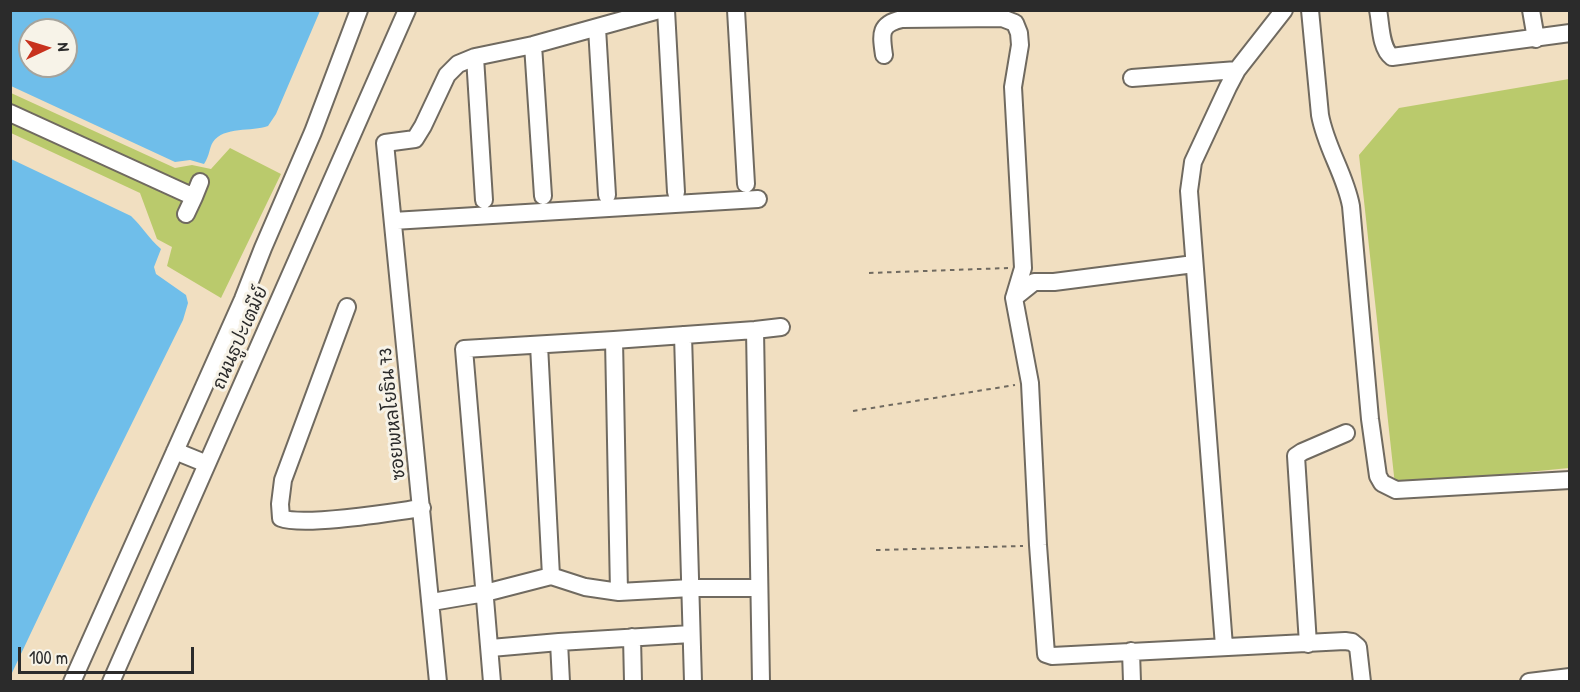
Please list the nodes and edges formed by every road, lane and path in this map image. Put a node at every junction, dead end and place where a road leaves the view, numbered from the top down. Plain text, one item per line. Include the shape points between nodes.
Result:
1 (359, 10) edge
2 (407, 10) edge
3 (658, 10) edge
4 (666, 10) edge
5 (736, 10) edge
6 (1284, 10) edge
7 (1310, 10) edge
8 (1378, 10) edge
9 (1531, 10) edge
10 (597, 28) junction
11 (1569, 33) edge
12 (1536, 39) junction
13 (533, 45) junction
14 (884, 55) dead end
15 (475, 57) junction
16 (1238, 70) junction
17 (1132, 78) dead end
18 (10, 113) edge
19 (746, 184) dead end
20 (676, 192) dead end
21 (608, 195) dead end
22 (543, 196) dead end
23 (758, 199) dead end
24 (484, 200) dead end
25 (186, 214) dead end
26 (393, 221) junction
27 (1194, 264) junction
28 (1023, 268) junction
29 (869, 273) dead end
30 (1014, 298) junction
31 (346, 307) dead end
32 (781, 327) dead end
33 (755, 330) junction
34 (683, 335) junction
35 (614, 340) junction
36 (539, 345) junction
37 (1030, 383) junction
38 (853, 411) dead end
39 (1346, 433) dead end
40 (175, 451) junction
41 (207, 464) junction
42 (1569, 480) edge
43 (422, 508) junction
44 (1038, 545) junction
45 (876, 550) dead end
46 (551, 576) junction
47 (691, 588) junction
48 (758, 588) junction
49 (620, 592) junction
50 (485, 593) junction
51 (432, 602) junction
52 (692, 634) junction
53 (632, 637) junction
54 (559, 642) junction
55 (1308, 644) junction
56 (1224, 646) junction
57 (491, 648) junction
58 (1131, 651) junction
59 (1569, 677) edge
60 (72, 681) edge
61 (111, 681) edge
62 (438, 681) edge
63 (492, 681) edge
64 (561, 681) edge
65 (633, 681) edge
66 (693, 681) edge
67 (761, 681) edge
68 (1132, 681) edge
69 (1362, 681) edge
70 (1529, 681) edge

1 - 40 street via 310,140
2 - 41 street, ถนนธูปะเตมีย์
3 - 10 street
4 - 20 street
5 - 19 street
6 - 16 street
7 - 42 street via 1323,132 1345,181 1351,206 1378,476 1382,483 1396,490
8 - 12 street via 1384,45 1392,57
9 - 12 street
10 - 13 street
10 - 21 street
11 - 12 street
13 - 15 street
13 - 22 street
14 - 28 street via 885,26 902,19 1002,18 1018,27 1020,45 1013,87
15 - 24 street
15 - 26 street, ซอยพหลโยธิน 73 via 458,64 447,75 415,139 386,143
16 - 17 street
16 - 27 street via 1193,162 1190,190
18 - 25 street via 197,190
23 - 26 street
26 - 43 street, ซอยพหลโยธิน 73
27 - 30 street via 1034,282
27 - 56 street
28 - 29 path
28 - 30 street
30 - 37 street
31 - 43 street via 282,480 281,518 290,522 314,521
32 - 33 street
33 - 34 street
33 - 48 street
34 - 35 street
34 - 47 street
35 - 36 street
35 - 49 street
36 - 46 street
36 - 50 street via 464,349
37 - 38 path
37 - 44 street
39 - 55 street via 1296,456
40 - 41 street
40 - 60 street
41 - 61 street, ถนนธูปะเตมีย์
43 - 51 street, ซอยพหลโยธิน 73
44 - 45 path
44 - 58 street via 1046,654
46 - 49 street via 585,587
46 - 50 street
47 - 48 street
47 - 49 street
47 - 52 street
48 - 67 street
50 - 51 street
50 - 57 street
51 - 62 street, ซอยพหลโยธิน 73
52 - 53 street
52 - 66 street
53 - 54 street
53 - 65 street
54 - 57 street
54 - 64 street
55 - 56 street
55 - 69 street via 1352,642 1358,647
56 - 58 street
57 - 63 street
58 - 68 street
59 - 70 street

